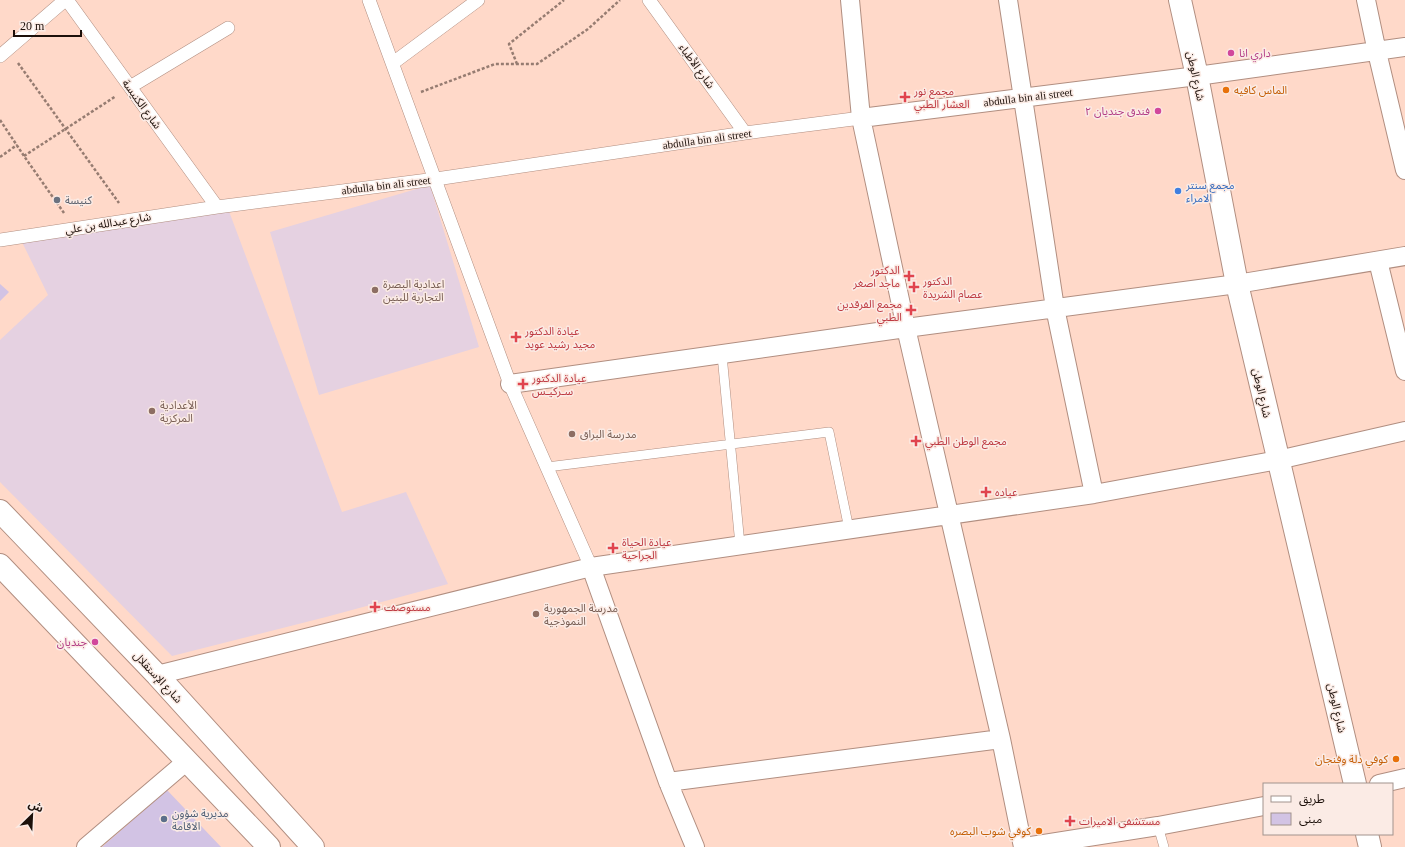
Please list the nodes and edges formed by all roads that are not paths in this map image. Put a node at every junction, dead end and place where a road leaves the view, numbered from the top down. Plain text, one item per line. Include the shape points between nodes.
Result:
1 (66, 0) edge
2 (369, 0) edge
3 (478, 0) edge
4 (649, 0) edge
5 (850, 0) edge
6 (1008, 0) edge
7 (1180, 0) edge
8 (1366, 0) edge
9 (228, 28) dead end
10 (1405, 48) edge
11 (1377, 52) junction
12 (4, 53) edge
13 (393, 63) junction
14 (1197, 76) junction
15 (130, 87) junction
16 (1024, 98) junction
17 (861, 118) junction
18 (745, 133) junction
19 (1405, 170) edge
20 (436, 179) junction
21 (217, 207) junction
22 (0, 240) edge
23 (1405, 256) edge
24 (1378, 261) junction
25 (1237, 284) junction
26 (1055, 308) junction
27 (906, 328) junction
28 (722, 355) junction
29 (1405, 371) edge
30 (510, 384) junction
31 (1405, 431) edge
32 (730, 444) junction
33 (1278, 460) junction
34 (547, 467) junction
35 (1094, 494) junction
36 (0, 511) edge
37 (950, 515) junction
38 (849, 529) junction
39 (740, 545) junction
40 (0, 565) edge
41 (591, 567) junction
42 (157, 675) junction
43 (1001, 739) junction
44 (187, 760) junction
45 (1405, 778) edge
46 (668, 782) junction
47 (1355, 783) edge
48 (1383, 783) edge
49 (1263, 806) edge
50 (1158, 826) junction
51 (1367, 835) edge
52 (86, 847) edge
53 (269, 847) edge
54 (313, 847) edge
55 (695, 847) edge
56 (1024, 847) edge
57 (1164, 847) edge
58 (1370, 847) edge

1 - 12 street
1 - 15 street, شارع الكنيسة
2 - 13 street
3 - 13 street
4 - 18 street, شارع الأطباء
5 - 17 street
6 - 16 street
7 - 14 main road, شارع الوطن
8 - 11 street
9 - 15 street
10 - 11 street, abdulla bin ali street
11 - 14 street, abdulla bin ali street
11 - 19 street
13 - 20 street
14 - 16 street, abdulla bin ali street
14 - 25 main road, شارع الوطن
15 - 21 street, شارع الكنيسة
16 - 17 street, abdulla bin ali street
16 - 26 street
17 - 18 street, abdulla bin ali street
17 - 27 street
18 - 20 street, abdulla bin ali street
20 - 21 street, abdulla bin ali street
20 - 30 street
21 - 22 street, شارع عبدالله بن علي
23 - 24 street
24 - 25 street
24 - 29 street
25 - 26 street
25 - 33 main road, شارع الوطن
26 - 27 street
26 - 35 street
27 - 28 street
27 - 37 street
28 - 30 street
28 - 32 lane
30 - 34 street
31 - 33 street
32 - 34 lane
32 - 38 lane via 829,432
32 - 39 lane
33 - 35 street
33 - 47 main road, شارع الوطن
34 - 41 street
35 - 37 street
36 - 42 main road, شارع الإستقلال
37 - 38 street
37 - 43 street
38 - 39 street
39 - 41 street
40 - 44 main road
41 - 42 street
41 - 46 street
42 - 54 main road, شارع الإستقلال
43 - 46 street
43 - 56 street
44 - 52 street
44 - 53 main road
45 - 48 street
46 - 55 street
49 - 50 street
50 - 56 street
50 - 57 lane
51 - 58 main road

